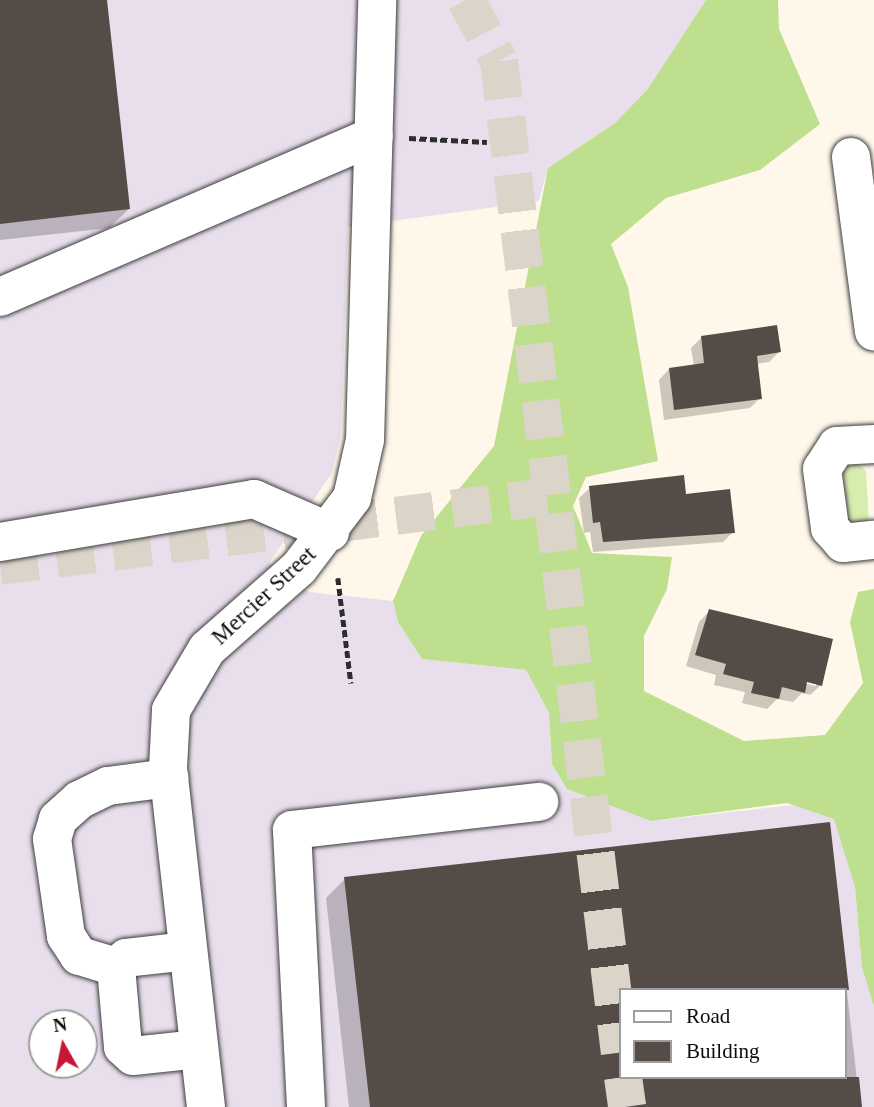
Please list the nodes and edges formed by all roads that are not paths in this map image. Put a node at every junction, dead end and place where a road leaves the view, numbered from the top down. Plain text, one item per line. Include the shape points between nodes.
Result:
1 (377, 0) edge
2 (373, 136) junction
3 (851, 157) dead end
4 (0, 297) edge
5 (874, 331) edge
6 (874, 444) edge
7 (330, 532) junction
8 (874, 540) edge
9 (0, 542) edge
10 (169, 778) junction
11 (539, 802) dead end
12 (188, 951) junction
13 (116, 967) junction
14 (199, 1049) junction
15 (205, 1107) edge
16 (306, 1107) edge

1 - 2 street, Mercier Street
2 - 4 street
2 - 7 street, Mercier Street via 365,440 352,498
3 - 5 street
6 - 8 street via 837,446 822,469 830,528 843,542
7 - 9 street via 254,499
7 - 10 street, Mercier Street via 299,568 208,649 171,710
10 - 12 street, Mercier Street
10 - 13 street via 108,786 79,800 58,819 52,839 66,936 79,956
11 - 16 street via 292,830
12 - 13 street via 126,958
12 - 14 street, Mercier Street
13 - 14 street via 123,1047 134,1056
14 - 15 street, Mercier Street

